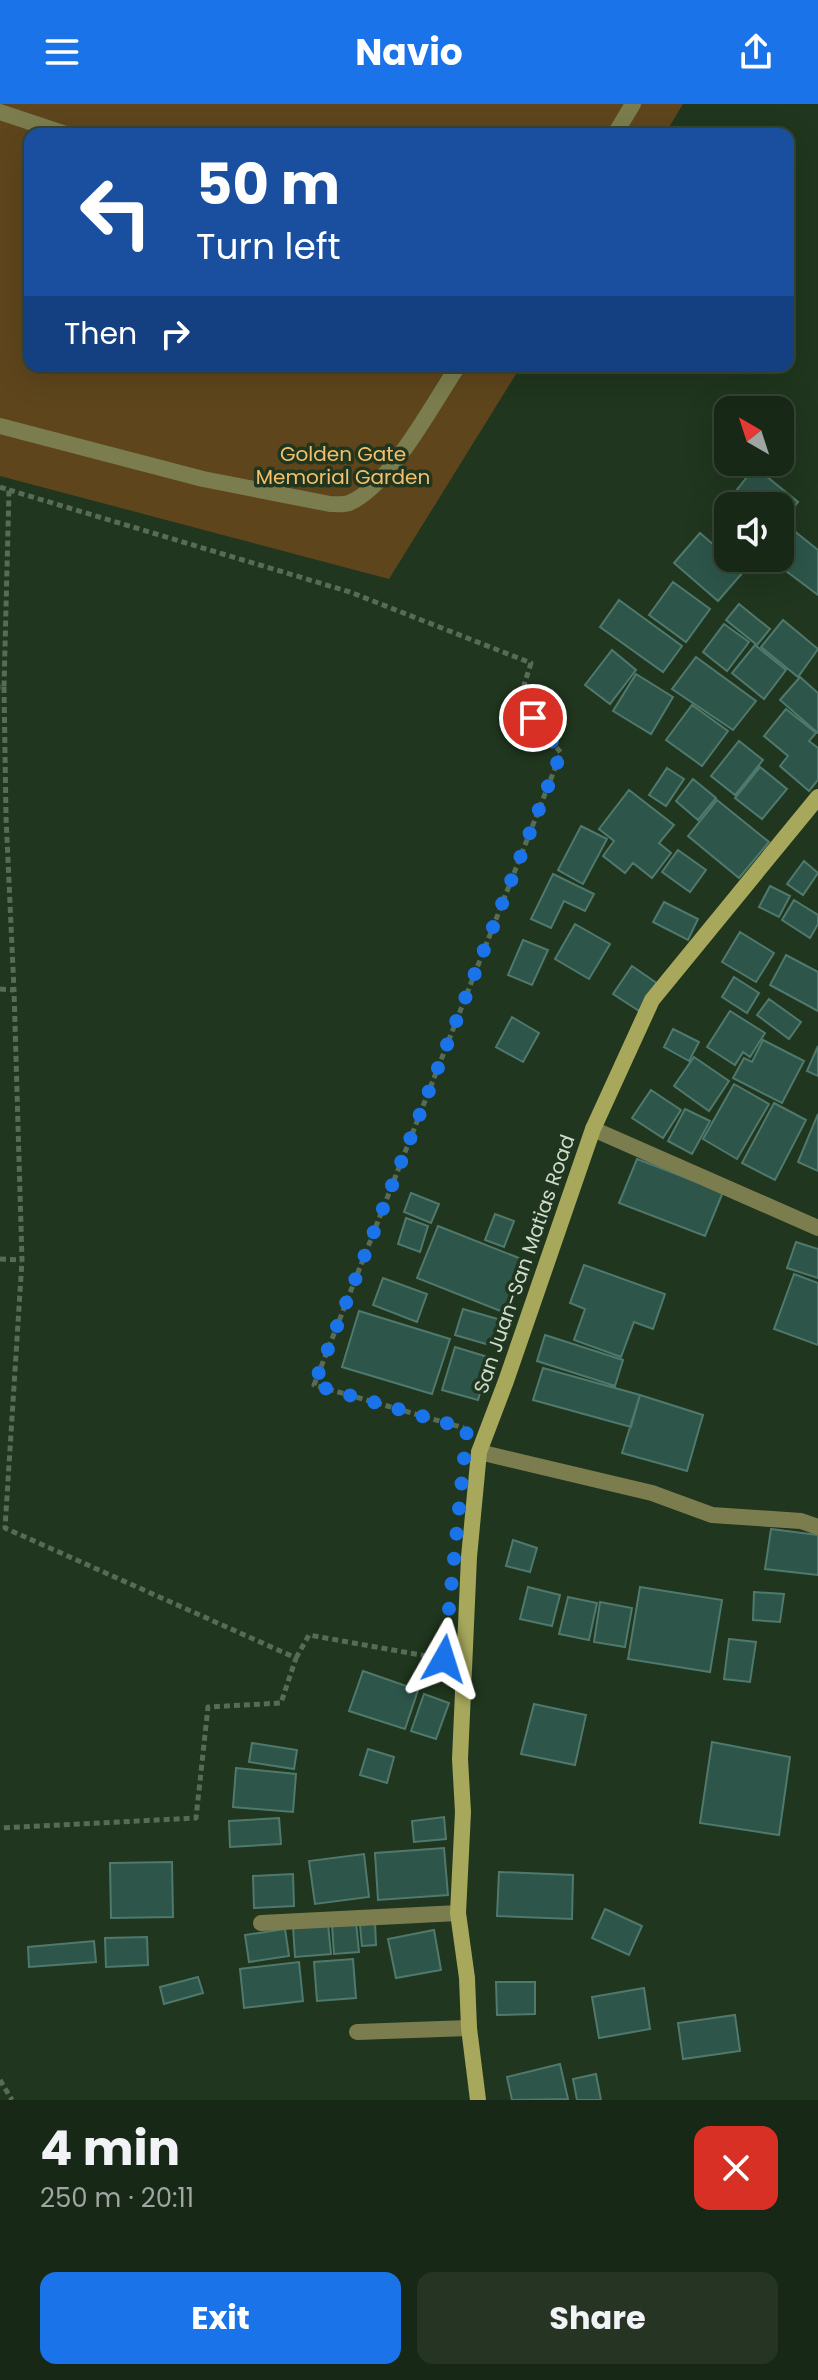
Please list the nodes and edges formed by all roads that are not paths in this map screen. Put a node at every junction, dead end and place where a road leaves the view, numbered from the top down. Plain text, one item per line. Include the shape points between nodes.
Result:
1 (633, 104) edge
2 (0, 112) edge
3 (48, 128) edge
4 (619, 128) edge
5 (454, 372) edge
6 (0, 426) edge
7 (818, 797) edge
8 (593, 1129) junction
9 (818, 1228) edge
10 (479, 1452) junction
11 (818, 1527) edge
12 (458, 1913) junction
13 (261, 1923) dead end
14 (469, 2028) junction
15 (357, 2032) dead end
16 (478, 2100) edge

1 - 4 street
2 - 3 street
5 - 6 street via 398,458 370,489 348,503 203,479
7 - 8 street, San Juan-San Matias Road via 652,1000
8 - 9 street
8 - 10 street, San Juan-San Matias Road
10 - 11 street via 652,1493 712,1515 801,1521
10 - 12 street, San Juan-San Matias Road via 461,1731
12 - 13 street
12 - 14 street, San Juan-San Matias Road
14 - 15 street
14 - 16 street, San Juan-San Matias Road

